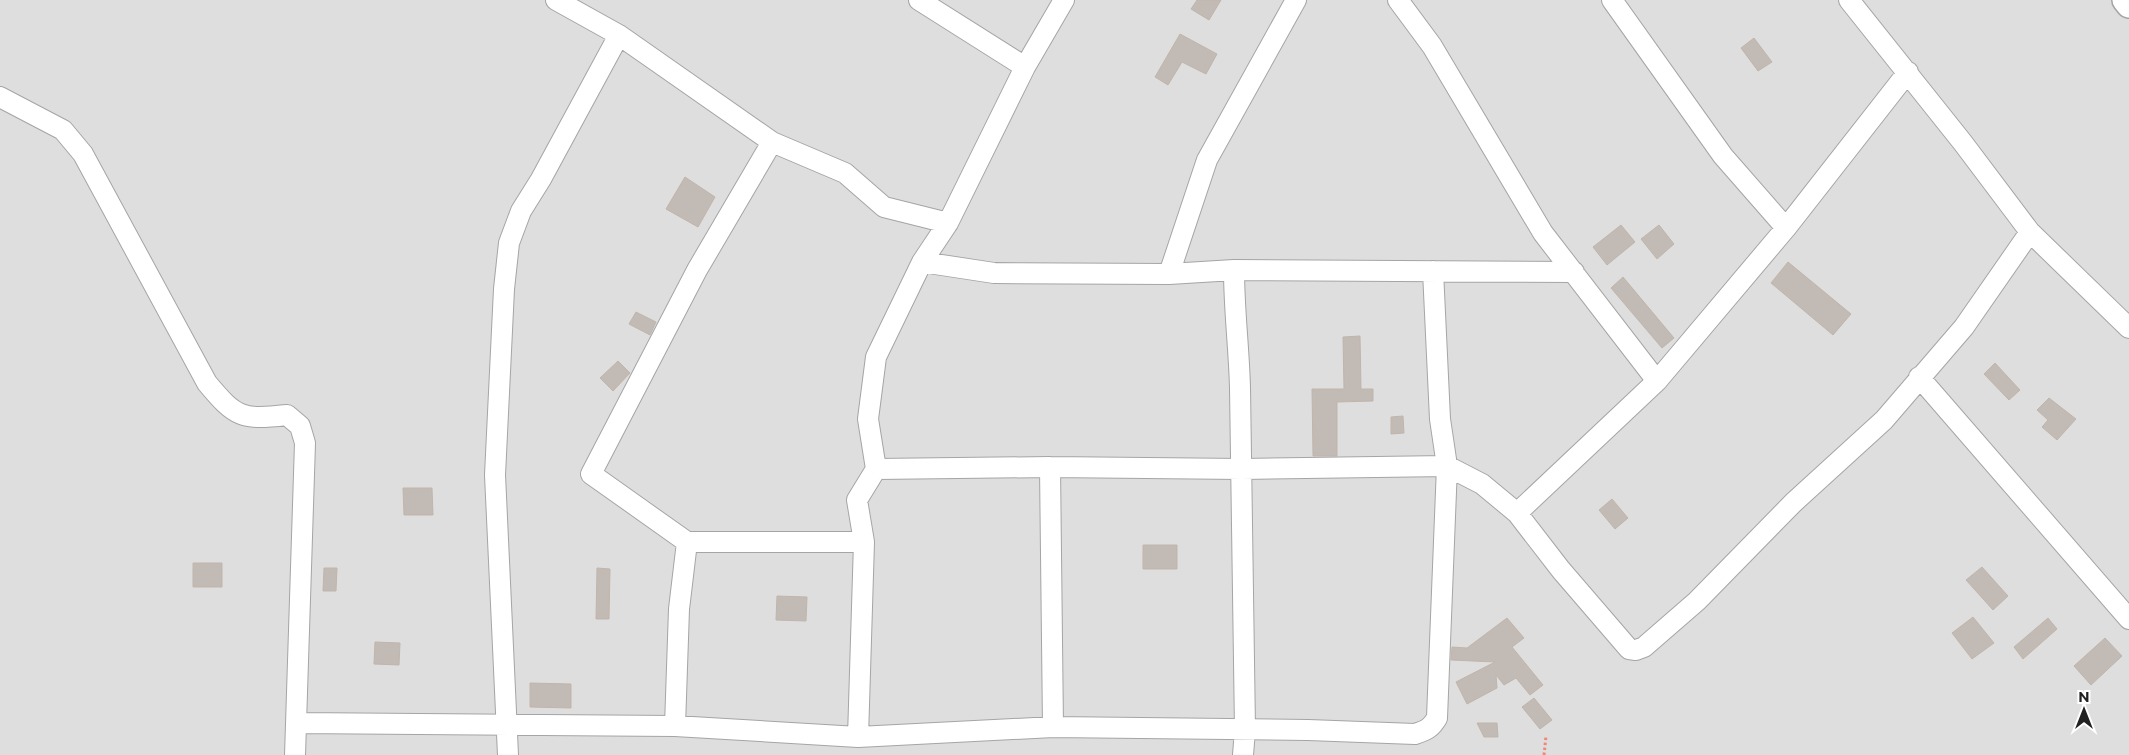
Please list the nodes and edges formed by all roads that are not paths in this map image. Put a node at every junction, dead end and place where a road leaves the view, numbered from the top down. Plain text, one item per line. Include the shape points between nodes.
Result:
1 (556, 0) edge
2 (919, 0) edge
3 (1064, 0) edge
4 (1296, 0) edge
5 (1398, 0) edge
6 (1612, 0) edge
7 (1849, 0) edge
8 (2125, 0) edge
9 (2129, 4) edge
10 (619, 35) junction
11 (1025, 68) junction
12 (1908, 72) junction
13 (0, 97) edge
14 (772, 142) junction
15 (948, 223) junction
16 (1786, 228) junction
17 (2030, 232) junction
18 (922, 262) junction
19 (1234, 270) junction
20 (1433, 271) junction
21 (1574, 272) junction
22 (1169, 274) junction
23 (2129, 328) edge
24 (1919, 377) junction
25 (1657, 381) junction
26 (1447, 466) junction
27 (1050, 467) junction
28 (876, 469) junction
29 (1242, 469) junction
30 (1517, 513) junction
31 (687, 542) junction
32 (864, 542) junction
33 (2129, 619) edge
34 (296, 723) junction
35 (507, 726) junction
36 (675, 726) junction
37 (1053, 727) junction
38 (1245, 730) junction
39 (858, 737) junction
40 (295, 755) edge
41 (508, 755) edge
42 (1243, 755) edge

1 - 10 street
2 - 11 street
3 - 11 street
4 - 22 street via 1207,160
5 - 21 street via 1432,46 1543,233
6 - 16 street via 1723,156
7 - 12 street
8 - 9 street
10 - 14 street
10 - 35 street via 520,211 509,243 495,475
11 - 15 street
12 - 16 street
12 - 17 street
13 - 34 street via 63,130 82,154 207,383 224,405 246,417 287,415 300,426 305,443
14 - 15 street via 845,173 884,207
14 - 31 street via 697,270 591,474
15 - 18 street
16 - 25 street
17 - 23 street
17 - 24 street via 1964,328
18 - 22 street via 994,273
18 - 28 street via 876,356 868,419
19 - 20 street
19 - 22 street
19 - 29 street via 1234,306 1240,355
20 - 21 street
20 - 26 street via 1440,420
21 - 25 street
24 - 30 street via 1884,420 1793,504 1697,601 1644,647 1636,650 1629,649
24 - 33 street
25 - 30 street
26 - 29 street
26 - 30 street via 1482,484
26 - 38 street via 1437,718 1431,728 1415,734
27 - 28 street
27 - 29 street
27 - 37 street
28 - 32 street via 857,500
29 - 38 street
31 - 32 street
31 - 36 street via 679,609
32 - 39 street
34 - 35 street
34 - 40 street
35 - 36 street
35 - 41 street
36 - 39 street
37 - 38 street
37 - 39 street
38 - 42 street

